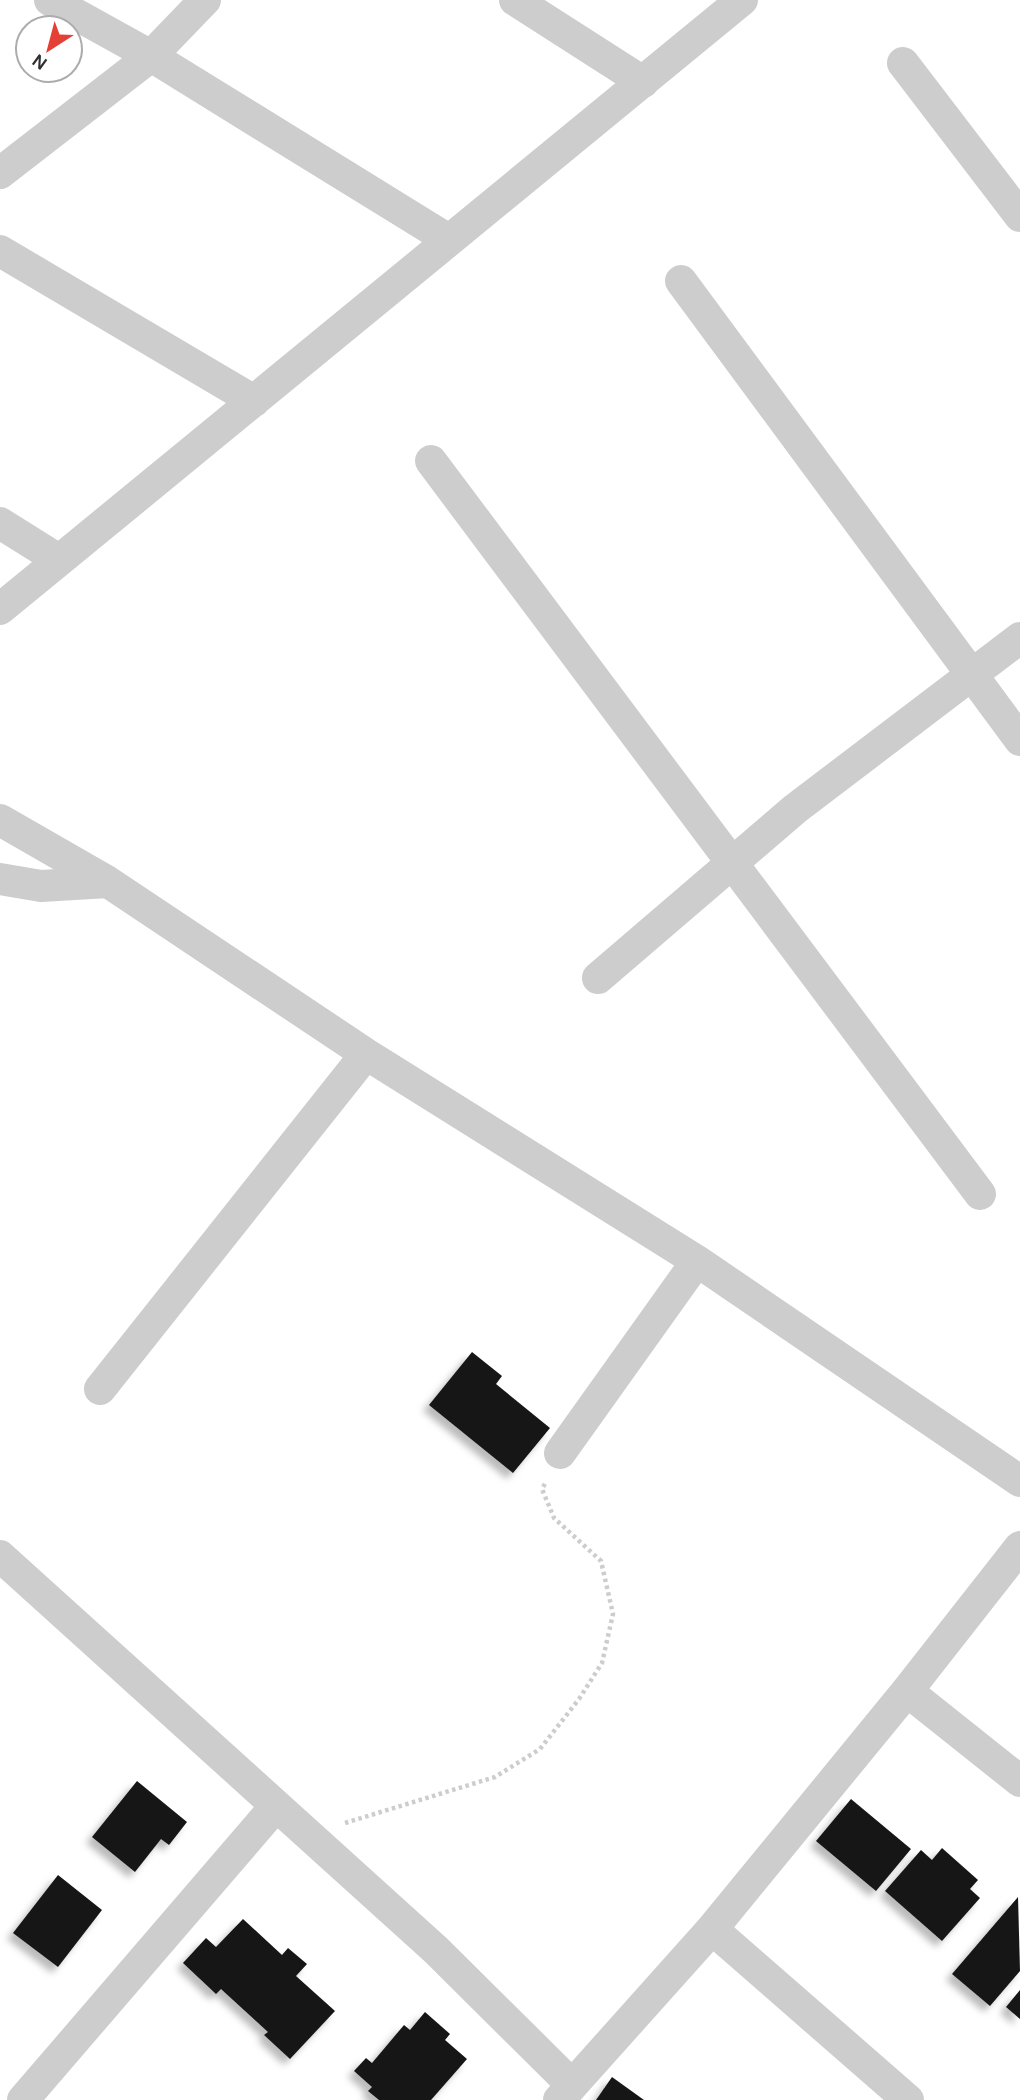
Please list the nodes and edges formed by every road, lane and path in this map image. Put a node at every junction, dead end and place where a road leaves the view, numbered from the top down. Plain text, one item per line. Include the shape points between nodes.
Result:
1 (50, 0) edge
2 (205, 0) edge
3 (515, 0) edge
4 (743, 0) edge
5 (151, 56) junction
6 (903, 63) dead end
7 (643, 82) junction
8 (0, 173) edge
9 (1020, 216) edge
10 (449, 240) junction
11 (0, 251) edge
12 (681, 281) dead end
13 (254, 401) junction
14 (431, 461) dead end
15 (0, 523) edge
16 (59, 561) junction
17 (0, 609) edge
18 (1020, 638) edge
19 (972, 674) junction
20 (1020, 740) edge
21 (0, 820) edge
22 (732, 863) junction
23 (0, 880) edge
24 (108, 881) junction
25 (598, 978) dead end
26 (366, 1054) junction
27 (981, 1194) dead end
28 (697, 1261) junction
29 (100, 1389) dead end
30 (560, 1453) joint
31 (1020, 1480) edge
32 (1020, 1547) edge
33 (0, 1556) edge
34 (907, 1691) junction
35 (1020, 1781) edge
36 (275, 1807) junction
37 (307, 1835) junction
38 (712, 1929) junction
39 (565, 2093) edge
40 (23, 2100) edge
41 (908, 2100) edge

1 - 5 street
2 - 5 street
3 - 7 street
4 - 7 street
5 - 8 street
5 - 10 street
6 - 9 street
7 - 10 street
10 - 13 street
11 - 13 street
12 - 19 street
13 - 16 street
14 - 22 street
15 - 16 street
16 - 17 street
18 - 19 street
19 - 20 street
19 - 22 street via 794,809
21 - 24 street
22 - 25 street
22 - 27 street
23 - 24 street via 41,886
24 - 26 street
26 - 28 street
26 - 29 street
28 - 30 street
28 - 31 street
30 - 37 path via 542,1489 554,1518 601,1561 613,1614 602,1663 579,1699 540,1749 495,1777
32 - 34 street
33 - 36 street
34 - 35 street
34 - 38 street
36 - 37 street
36 - 40 street
37 - 39 street via 436,1950
38 - 39 street
38 - 41 street

